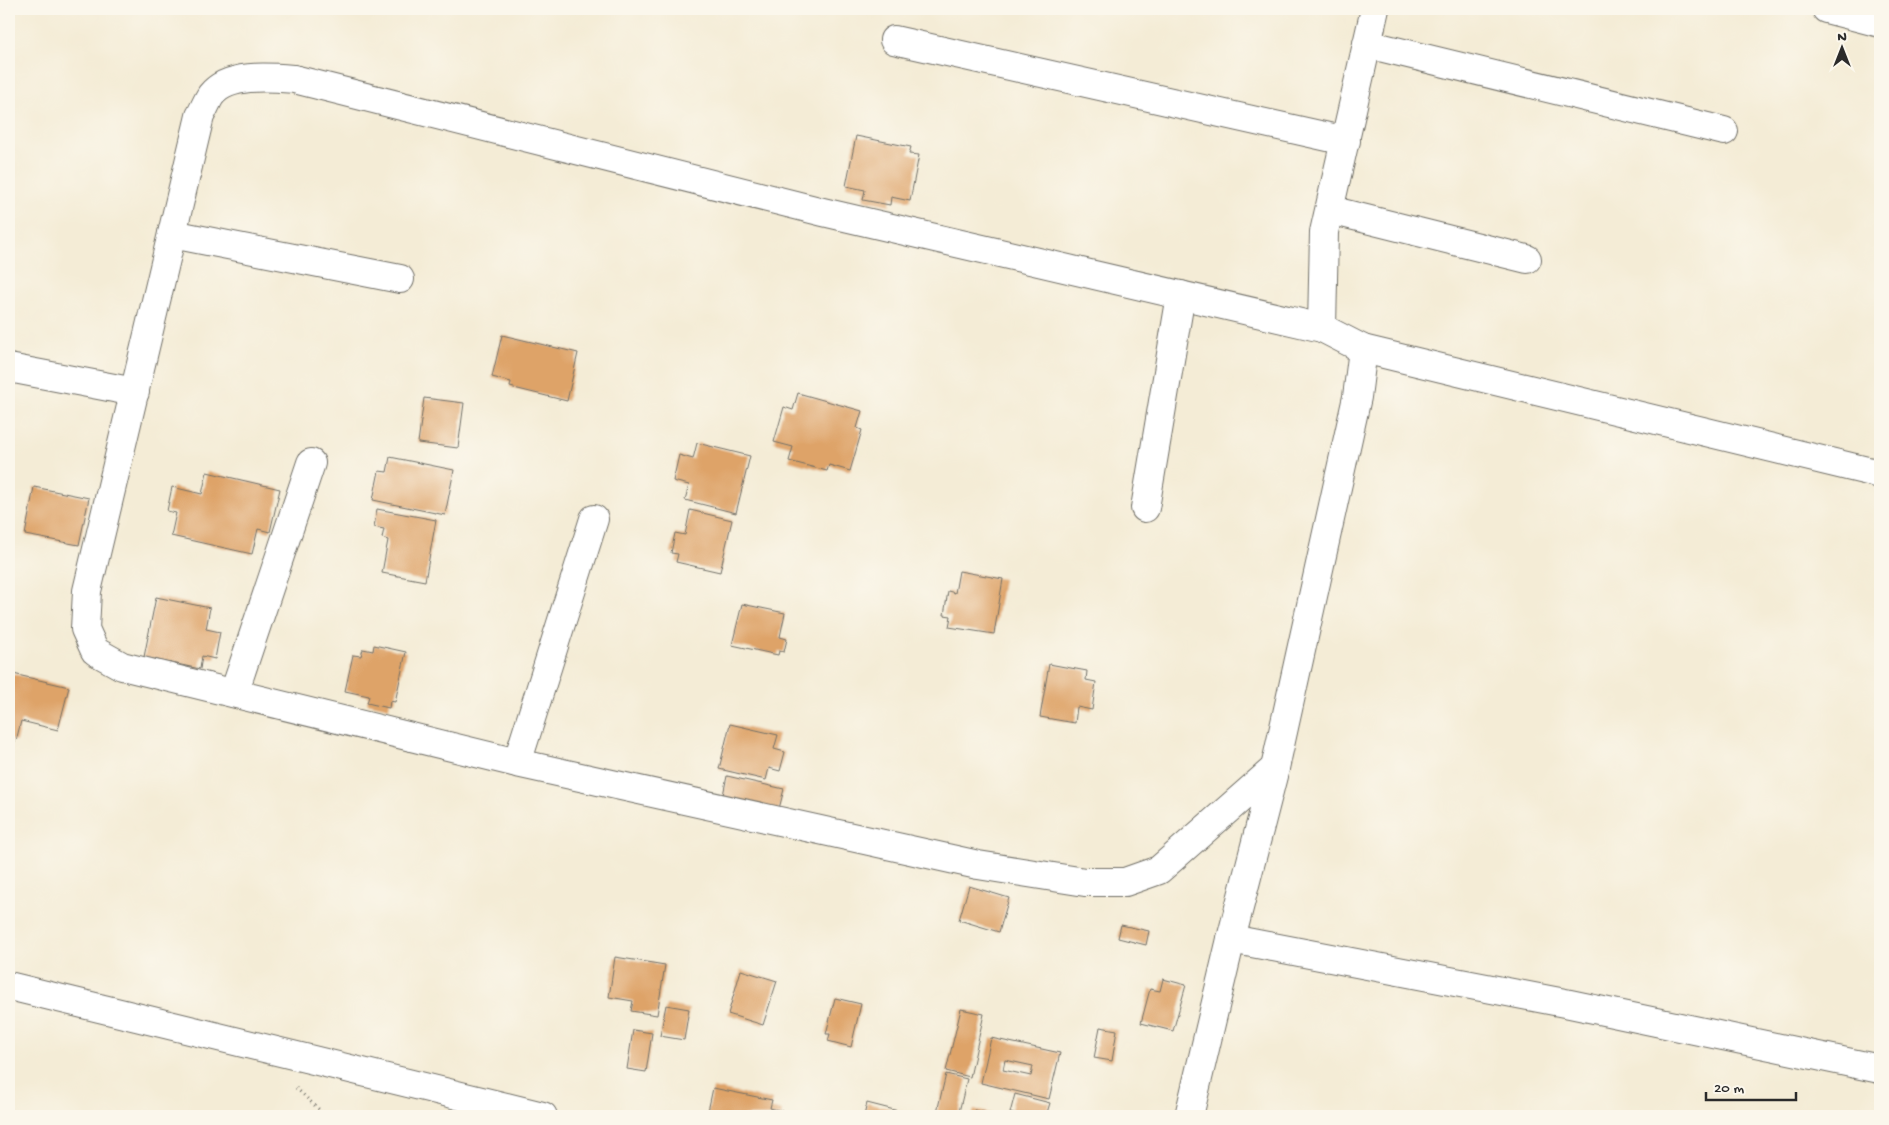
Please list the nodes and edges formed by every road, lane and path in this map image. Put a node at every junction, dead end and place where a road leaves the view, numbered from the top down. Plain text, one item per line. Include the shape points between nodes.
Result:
1 (1375, 9) edge
2 (1826, 9) edge
3 (1880, 22) edge
4 (894, 40) dead end
5 (1367, 44) junction
6 (1724, 131) dead end
7 (1346, 141) junction
8 (1330, 210) junction
9 (172, 234) junction
10 (1527, 259) dead end
11 (400, 279) dead end
12 (1181, 295) junction
13 (1322, 328) junction
14 (1362, 350) junction
15 (9, 368) edge
16 (135, 392) junction
17 (311, 463) dead end
18 (1880, 474) edge
19 (1145, 508) dead end
20 (594, 519) dead end
21 (234, 693) junction
22 (517, 763) junction
23 (1275, 768) junction
24 (1231, 939) junction
25 (9, 986) edge
26 (1880, 1069) edge
27 (536, 1115) edge
28 (1189, 1116) edge

1 - 5 street
2 - 3 street
4 - 7 street
5 - 6 street
5 - 7 street
7 - 8 street
8 - 10 street
8 - 13 street via 1324,232
9 - 11 street
9 - 12 street via 200,116 212,94 230,82 256,77 294,79 823,212
9 - 16 street
12 - 13 street
12 - 19 street
13 - 14 street
14 - 18 street
14 - 23 street via 1357,397
15 - 16 street
16 - 21 street via 87,591 85,629 95,651 122,666
17 - 21 street
20 - 22 street
21 - 22 street
22 - 23 street via 978,865 1085,882 1125,882 1159,870
23 - 24 street
24 - 26 street via 1570,1004
24 - 28 street
25 - 27 street

